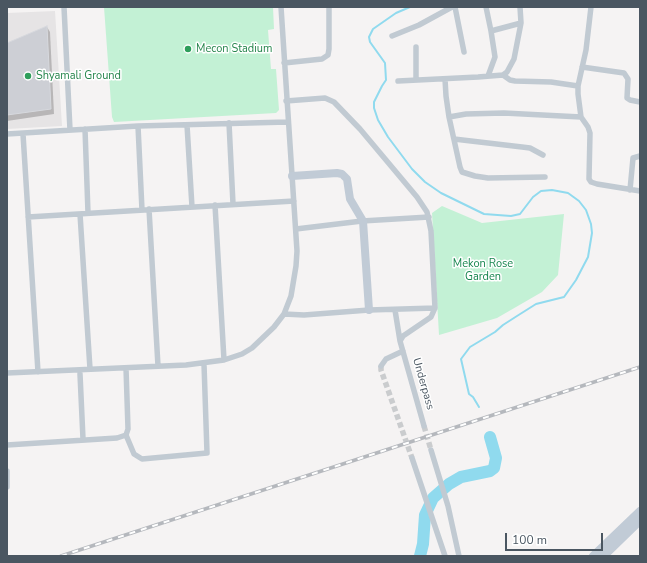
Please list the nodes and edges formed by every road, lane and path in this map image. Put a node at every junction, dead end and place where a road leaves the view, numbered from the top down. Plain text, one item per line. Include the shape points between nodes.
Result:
1 (64, 7) edge
2 (281, 7) edge
3 (329, 7) edge
4 (453, 7) edge
5 (486, 7) edge
6 (520, 7) edge
7 (591, 7) edge
8 (521, 23) junction
9 (491, 31) junction
10 (392, 36) dead end
11 (416, 46) dead end
12 (464, 52) dead end
13 (284, 63) junction
14 (582, 67) junction
15 (503, 75) junction
16 (488, 76) junction
17 (445, 78) junction
18 (416, 80) junction
19 (398, 81) dead end
20 (578, 86) junction
21 (286, 101) junction
22 (640, 102) edge
23 (450, 117) junction
24 (581, 117) junction
25 (287, 122) junction
26 (229, 123) junction
27 (187, 125) junction
28 (138, 126) junction
29 (85, 129) junction
30 (70, 130) junction
31 (7, 134) edge
32 (23, 134) junction
33 (454, 139) junction
34 (543, 155) dead end
35 (640, 156) edge
36 (292, 176) junction
37 (545, 177) dead end
38 (630, 190) junction
39 (640, 191) edge
40 (294, 201) junction
41 (233, 204) junction
42 (215, 205) junction
43 (192, 207) junction
44 (142, 210) junction
45 (149, 210) junction
46 (88, 213) junction
47 (80, 214) junction
48 (28, 217) junction
49 (429, 217) junction
50 (363, 221) junction
51 (296, 229) junction
52 (435, 308) junction
53 (369, 310) junction
54 (395, 310) junction
55 (284, 314) junction
56 (400, 341) junction
57 (403, 351) junction
58 (224, 360) junction
59 (204, 364) junction
60 (158, 366) junction
61 (381, 366) dead end
62 (126, 368) junction
63 (90, 369) junction
64 (38, 372) junction
65 (7, 374) edge
66 (80, 374) dead end
67 (424, 426) tunnel mouth
68 (126, 435) junction
69 (83, 439) junction
70 (7, 444) edge
71 (431, 450) tunnel mouth
72 (412, 458) tunnel mouth
73 (7, 471) edge
74 (7, 487) edge
75 (640, 511) edge
76 (640, 521) edge
77 (445, 556) edge
78 (459, 556) edge
79 (593, 556) edge
80 (604, 556) edge

1 - 30 street
2 - 13 street
3 - 13 street via 328,55 322,59
4 - 10 street
4 - 12 street
5 - 9 street
6 - 8 street
7 - 14 street
8 - 9 street
8 - 15 street via 514,59
9 - 16 street via 495,57
11 - 18 street
13 - 21 street
14 - 20 street
14 - 22 street via 624,73 628,79 627,98
15 - 16 street
15 - 20 street via 515,81
16 - 17 street
17 - 18 street
17 - 23 street
18 - 19 street
20 - 24 street
21 - 25 street
21 - 49 street via 325,98 334,102 417,196
23 - 24 street via 504,113
23 - 33 street
24 - 38 street via 590,133 590,181
25 - 26 street
25 - 36 street
26 - 27 street
26 - 41 street
27 - 28 street
27 - 43 street
28 - 29 street
28 - 44 street
29 - 30 street
29 - 46 street
30 - 32 street
31 - 32 street
32 - 48 street
33 - 34 street via 530,148
33 - 37 street via 460,167 465,174 488,178
35 - 38 street via 633,158
36 - 40 street
36 - 50 street via 342,174 347,179 350,199
38 - 39 street
40 - 41 street
40 - 51 street
41 - 42 street
42 - 43 street
42 - 58 street
43 - 45 street
44 - 45 street
44 - 46 street
45 - 60 street
46 - 47 street
47 - 48 street
47 - 63 street
48 - 64 street
49 - 50 street
49 - 52 street
50 - 51 street
50 - 53 street
51 - 55 street via 296,266 291,296
52 - 54 street
52 - 56 street via 431,318 403,336
53 - 54 street
53 - 55 street
54 - 56 street
55 - 58 street via 252,348
56 - 57 street
57 - 61 street, Underpass via 386,359
57 - 67 street, Underpass
58 - 59 street
59 - 60 street
59 - 68 street via 207,453 142,459 134,454
60 - 62 street
62 - 63 street
62 - 68 street
63 - 64 street
64 - 65 street
66 - 69 street
68 - 69 street via 117,438
69 - 70 street
71 - 78 street via 448,506
72 - 77 street
73 - 74 street
75 - 79 street
76 - 80 street

